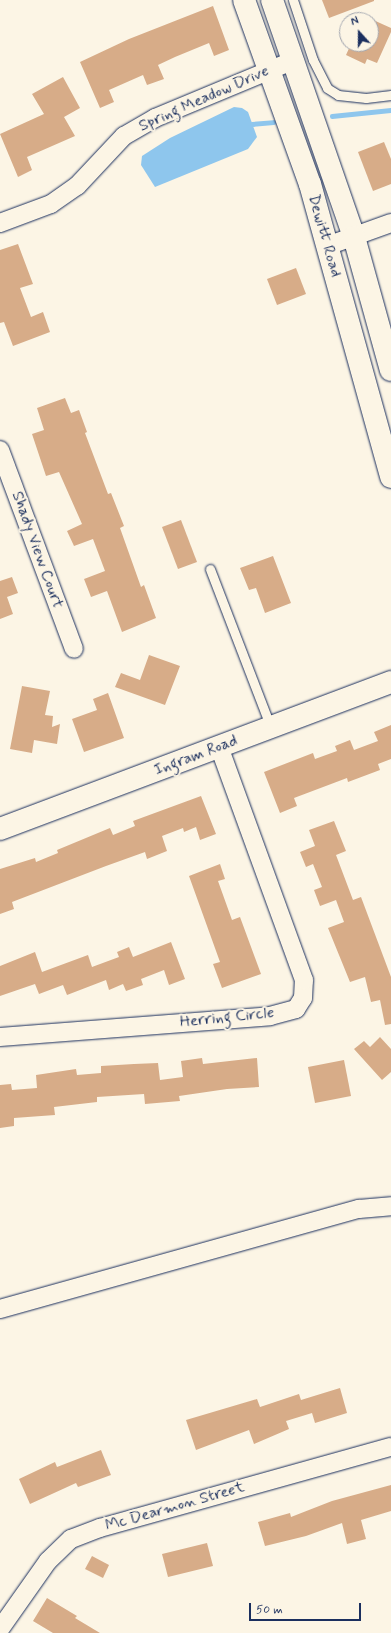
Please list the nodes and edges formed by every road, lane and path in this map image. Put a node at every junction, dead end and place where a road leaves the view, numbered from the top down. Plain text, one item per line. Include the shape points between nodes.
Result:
1 (244, 0) edge
2 (272, 0) edge
3 (293, 0) edge
4 (294, 60) junction
5 (269, 70) junction
6 (391, 95) edge
7 (0, 223) edge
8 (391, 224) edge
9 (354, 237) junction
10 (327, 246) junction
11 (391, 370) edge
12 (0, 450) edge
13 (391, 476) edge
14 (210, 568) dead end
15 (74, 649) dead end
16 (391, 682) edge
17 (271, 728) junction
18 (219, 748) junction
19 (0, 830) edge
20 (0, 1037) edge
21 (391, 1206) edge
22 (0, 1309) edge
23 (391, 1447) edge
24 (0, 1629) edge

1 - 5 main road, Dewitt Road
2 - 4 main road, Dewitt Road
3 - 6 lane via 313,60 327,88 338,95 366,98
4 - 5 street, Spring Meadow Drive
4 - 9 main road, Dewitt Road
5 - 7 street, Spring Meadow Drive via 155,118 124,136 77,186 51,204
5 - 10 main road, Dewitt Road via 298,149
8 - 9 street
9 - 10 street
9 - 11 main road, Dewitt Road
10 - 13 main road, Dewitt Road
12 - 15 street, Shady View Court
14 - 17 lane
16 - 17 main road, Ingram Road
17 - 18 main road, Ingram Road
18 - 19 main road, Ingram Road
18 - 20 street, Herring Circle via 304,980 303,998 296,1009 270,1016
21 - 22 street via 359,1209
23 - 24 street, Mc Dearmon Street via 100,1528 71,1539 48,1561

